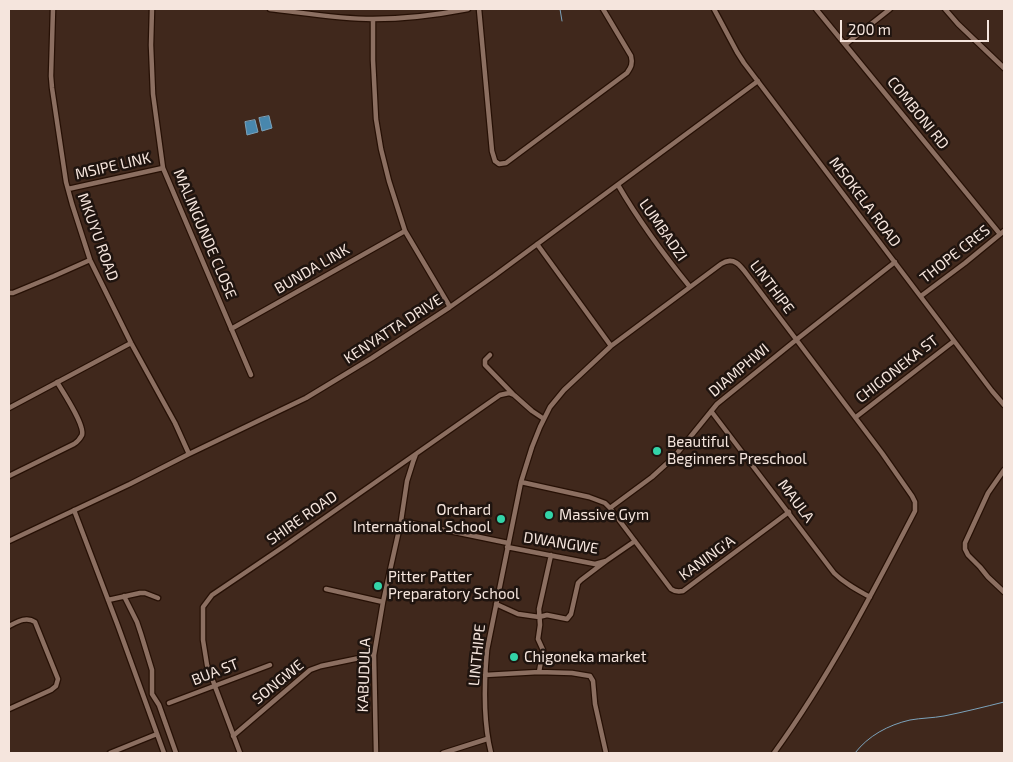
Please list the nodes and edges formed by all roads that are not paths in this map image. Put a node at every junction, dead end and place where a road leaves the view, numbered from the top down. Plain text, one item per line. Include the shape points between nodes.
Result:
1 (53, 9) edge
2 (152, 9) edge
3 (270, 9) edge
4 (468, 9) edge
5 (479, 9) edge
6 (603, 9) edge
7 (714, 9) edge
8 (816, 9) edge
9 (890, 9) edge
10 (945, 9) edge
11 (373, 19) junction
12 (846, 44) junction
13 (1004, 68) edge
14 (758, 82) junction
15 (163, 168) junction
16 (618, 185) junction
17 (68, 189) junction
18 (405, 230) junction
19 (1002, 232) edge
20 (537, 244) junction
21 (90, 260) junction
22 (895, 262) junction
23 (690, 287) junction
24 (9, 293) edge
25 (921, 296) junction
26 (450, 307) junction
27 (231, 329) junction
28 (796, 340) junction
29 (954, 341) junction
30 (131, 343) junction
31 (611, 346) junction
32 (490, 355) dead end
33 (251, 375) dead end
34 (58, 382) junction
35 (514, 395) junction
36 (1004, 405) edge
37 (9, 408) edge
38 (711, 411) junction
39 (856, 417) junction
40 (544, 419) junction
41 (417, 453) junction
42 (189, 454) junction
43 (1004, 470) edge
44 (9, 476) edge
45 (522, 482) junction
46 (610, 508) junction
47 (74, 510) junction
48 (789, 512) junction
49 (401, 521) junction
50 (9, 541) edge
51 (634, 541) junction
52 (508, 545) junction
53 (551, 555) junction
54 (606, 562) junction
55 (326, 589) dead end
56 (1004, 592) edge
57 (124, 596) junction
58 (158, 598) dead end
59 (870, 598) junction
60 (108, 600) junction
61 (383, 602) junction
62 (496, 604) junction
63 (539, 617) junction
64 (9, 626) edge
65 (374, 655) junction
66 (270, 664) dead end
67 (539, 672) junction
68 (485, 675) junction
69 (214, 686) junction
70 (169, 703) dead end
71 (9, 709) edge
72 (157, 734) junction
73 (233, 736) junction
74 (487, 739) junction
75 (110, 753) edge
76 (164, 753) edge
77 (176, 753) edge
78 (240, 753) edge
79 (376, 753) edge
80 (443, 753) edge
81 (491, 753) edge
82 (606, 753) edge
83 (774, 753) edge

1 - 17 street, MKUYU ROAD via 51,76
2 - 15 street, MALINGUNDE CLOSE via 153,94
3 - 11 street
4 - 11 street
5 - 6 street via 492,151 499,164 506,163 627,73 631,56
7 - 14 street, MSOKELA ROAD via 736,52
8 - 12 street, COMBONI RD
9 - 12 street
10 - 13 street
11 - 18 street via 376,119 389,181
12 - 19 street, COMBONI RD
14 - 16 street, KENYATTA DRIVE
14 - 22 street, MSOKELA ROAD
15 - 17 street, MSIPE LINK
15 - 27 street, MALINGUNDE CLOSE
16 - 20 street, KENYATTA DRIVE
16 - 23 street, LUMBADZI via 665,257
17 - 21 street, MKUYU ROAD
18 - 26 street
18 - 27 street, BUNDA LINK
19 - 25 street, THOPE CRES
20 - 26 street, KENYATTA DRIVE
20 - 31 street
21 - 24 street
21 - 30 street, MKUYU ROAD
22 - 25 street, MSOKELA ROAD
22 - 28 street, DIAMPHWI
23 - 28 street, LINTHIPE via 725,261 736,262
23 - 31 street, LINTHIPE
25 - 29 street, MSOKELA ROAD
26 - 42 street, KENYATTA DRIVE via 313,394
27 - 33 street, MALINGUNDE CLOSE
28 - 38 street, DIAMPHWI
28 - 39 street, LINTHIPE
29 - 36 street, MSOKELA ROAD
29 - 39 street, CHIGONEKA ST
30 - 34 street
30 - 42 street, MKUYU ROAD
31 - 40 street, LINTHIPE via 564,390
32 - 35 street via 485,365
34 - 37 street
34 - 44 street via 81,424 82,435 74,444
35 - 40 street
35 - 41 street, SHIRE ROAD via 504,393 495,397
38 - 46 street, DIAMPHWI via 674,458
38 - 48 street, MAULA
39 - 59 street, LINTHIPE via 916,506
40 - 45 street, LINTHIPE
41 - 49 street, KABUDULA via 407,481
41 - 69 street, SHIRE ROAD via 212,595 203,607 203,626 204,652
42 - 47 street, KENYATTA DRIVE
43 - 56 street via 988,494 965,543 968,555
45 - 46 street via 589,497
45 - 52 street, LINTHIPE
46 - 51 street, KANING'A
47 - 50 street, KENYATTA DRIVE
47 - 60 street
48 - 51 street, KANING'A via 678,592 671,589
48 - 59 street, MAULA via 840,579
49 - 52 street, DWANGWE
49 - 61 street, KABUDULA
51 - 54 street, DWANGWE
52 - 53 street, DWANGWE
52 - 62 street, LINTHIPE
53 - 54 street, DWANGWE via 595,564
53 - 63 street
54 - 63 street via 578,583 570,617
55 - 61 street
57 - 58 street via 146,593
57 - 60 street
57 - 77 street via 137,622 152,670 152,694
59 - 83 street, LINTHIPE
60 - 72 street
61 - 65 street, KABUDULA
62 - 63 street via 518,614
62 - 68 street, LINTHIPE
63 - 67 street via 538,639 543,654
64 - 71 street via 26,619 35,622 58,679 51,690
65 - 73 street, SONGWE via 310,670
65 - 79 street, KABUDULA
66 - 69 street, BUA ST
67 - 68 street
67 - 82 street via 572,673 592,678
68 - 74 street, LINTHIPE
69 - 70 street, BUA ST
69 - 73 street, SHIRE ROAD
72 - 75 street
72 - 76 street
73 - 78 street, SHIRE ROAD
74 - 80 street
74 - 81 street, LINTHIPE

